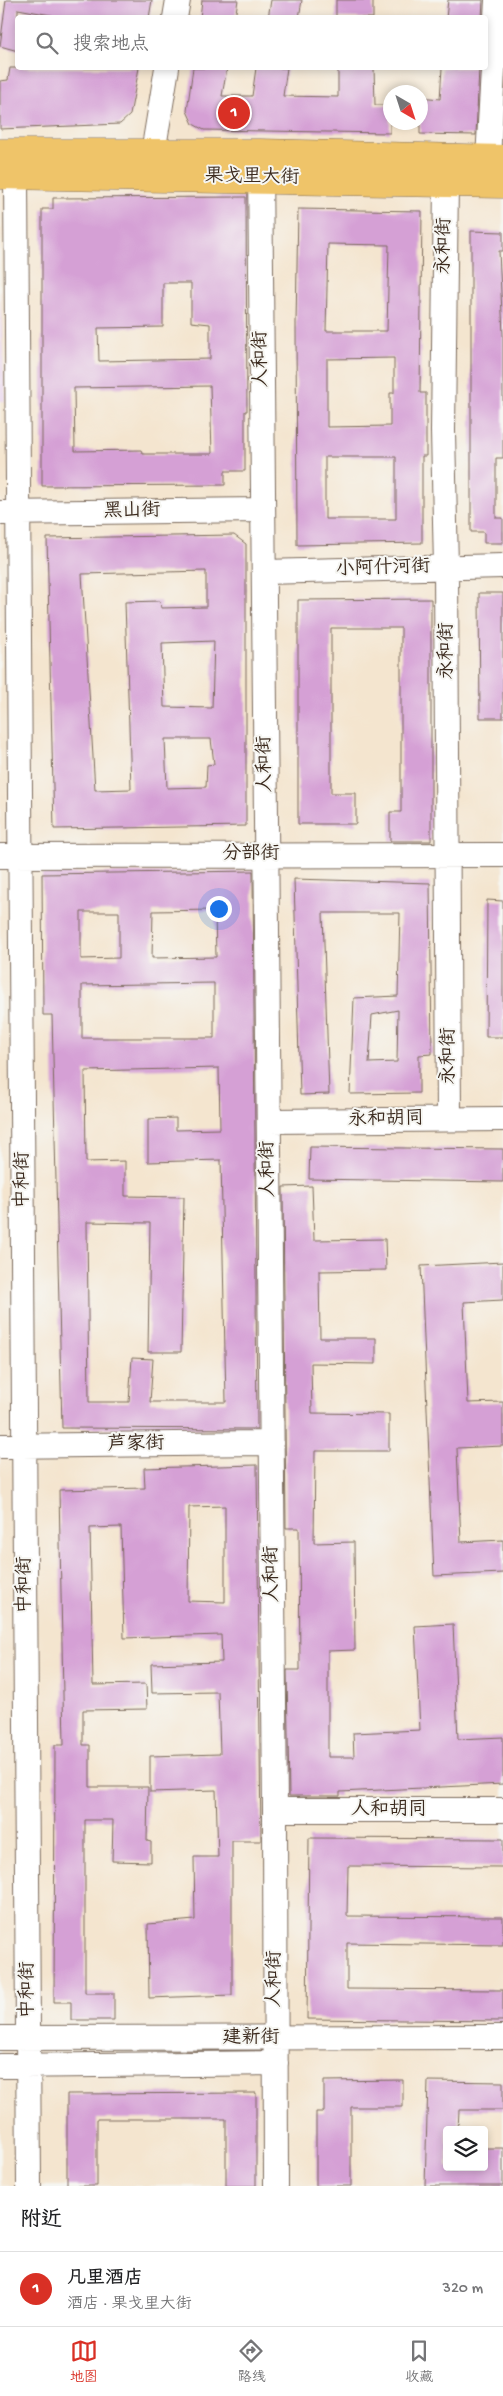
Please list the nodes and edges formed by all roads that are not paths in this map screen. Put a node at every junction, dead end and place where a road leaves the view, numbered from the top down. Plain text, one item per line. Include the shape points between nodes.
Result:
1 (178, 0) edge
2 (496, 0) edge
3 (176, 15) edge
4 (167, 70) edge
5 (0, 153) edge
6 (495, 159) edge
7 (153, 165) junction
8 (260, 166) junction
9 (8, 175) edge
10 (446, 182) junction
11 (503, 184) edge
12 (263, 510) junction
13 (9, 513) edge
14 (503, 566) edge
15 (446, 567) junction
16 (264, 572) junction
17 (266, 854) junction
18 (448, 854) junction
19 (503, 855) edge
20 (10, 856) edge
21 (449, 1119) junction
22 (503, 1120) edge
23 (268, 1121) junction
24 (271, 1443) junction
25 (0, 1446) edge
26 (24, 1446) junction
27 (275, 1810) junction
28 (503, 1810) edge
29 (28, 2037) junction
30 (503, 2037) edge
31 (0, 2038) edge
32 (276, 2038) junction
33 (276, 2063) junction
34 (0, 2066) edge
35 (28, 2066) junction
36 (29, 2186) edge
37 (276, 2186) edge

1 - 3 street
2 - 6 street
4 - 7 street
5 - 7 main road, 果戈里大街
6 - 8 main road, 果戈里大街
7 - 8 main road, 果戈里大街
7 - 9 main road, 果戈里大街
8 - 10 main road, 果戈里大街
8 - 12 street, 人和街
9 - 13 street, 中和街
10 - 11 main road, 果戈里大街
10 - 15 street, 永和街 via 443,431
12 - 13 street, 黑山街
12 - 16 street, 人和街
13 - 20 street, 中和街
14 - 15 street, 小阿什河街
15 - 16 street, 小阿什河街
15 - 18 street, 永和街
16 - 17 street, 人和街
17 - 18 street, 分部街
17 - 20 street, 分部街
17 - 23 street, 人和街
18 - 19 street, 分部街
18 - 21 street, 永和街
20 - 26 street, 中和街
21 - 22 street, 永和胡同
21 - 23 street, 永和胡同
23 - 24 street, 人和街
24 - 26 street, 芦家街
24 - 27 street, 人和街
25 - 26 street, 芦家街
26 - 29 street, 中和街
27 - 28 street, 人和胡同
27 - 32 street, 人和街
29 - 31 street, 建新街
29 - 32 street, 建新街
29 - 35 street, 中和街
30 - 32 street, 建新街
32 - 33 street, 人和街
33 - 35 street, 建新街
33 - 37 street, 人和街
34 - 35 street, 建新街
35 - 36 street, 中和街

